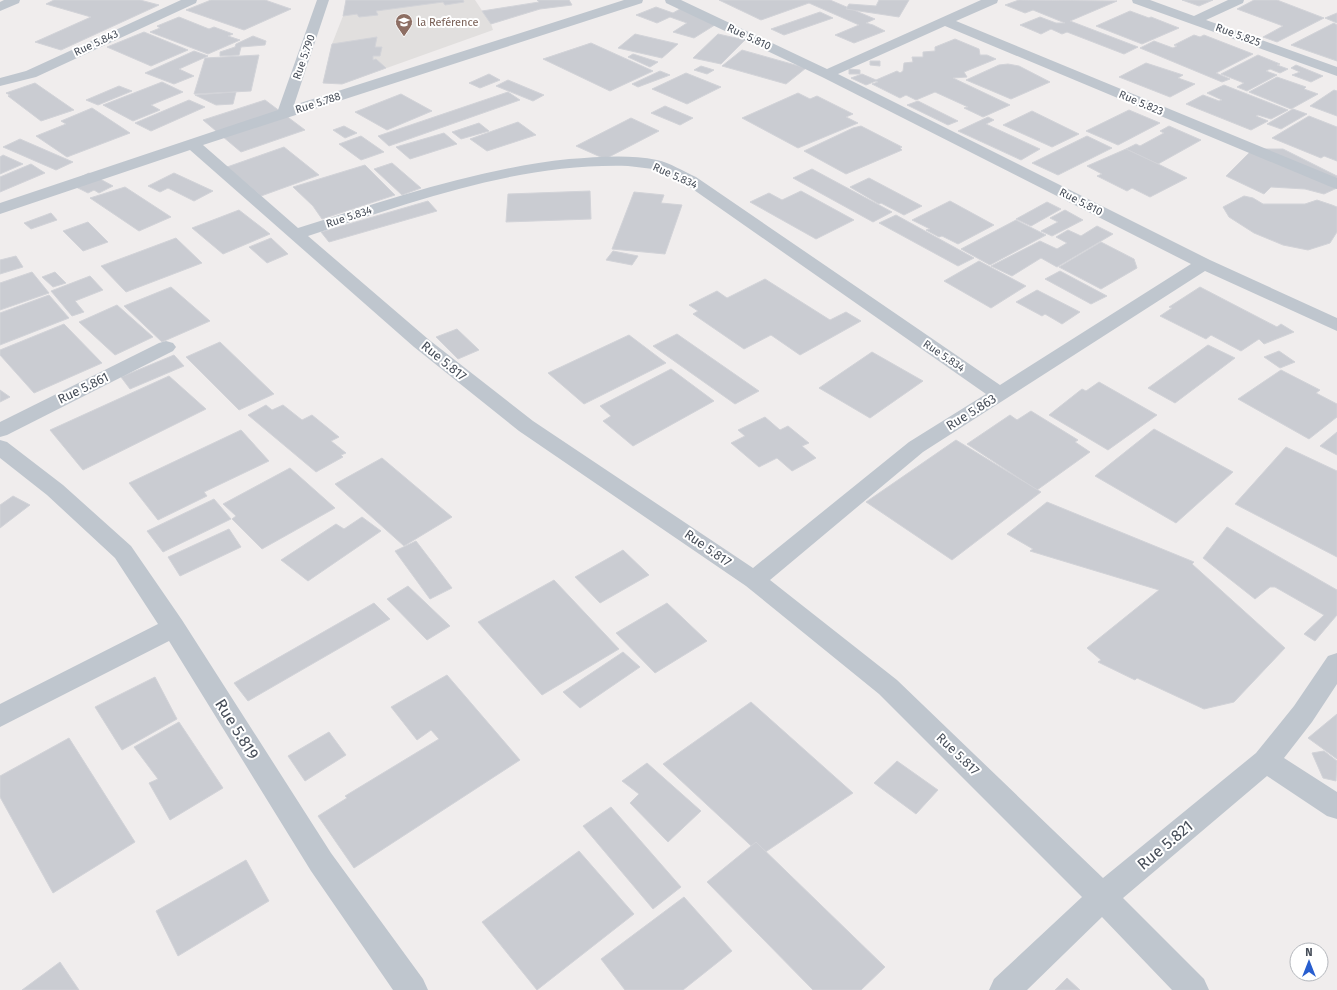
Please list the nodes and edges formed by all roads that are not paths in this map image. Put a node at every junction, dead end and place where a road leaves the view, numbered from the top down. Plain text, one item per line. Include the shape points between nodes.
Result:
1 (14, 0) edge
2 (191, 0) edge
3 (323, 0) edge
4 (637, 0) edge
5 (671, 0) edge
6 (992, 0) edge
7 (1138, 0) edge
8 (1238, 0) edge
9 (604, 4) edge
10 (0, 7) edge
11 (1196, 20) junction
12 (945, 21) junction
13 (1337, 72) edge
14 (827, 74) junction
15 (0, 82) edge
16 (284, 113) junction
17 (192, 144) junction
18 (1337, 184) edge
19 (0, 209) edge
20 (296, 234) junction
21 (1204, 264) junction
22 (1337, 307) edge
23 (1329, 322) edge
24 (166, 347) dead end
25 (1000, 394) junction
26 (0, 430) edge
27 (0, 447) edge
28 (754, 580) junction
29 (173, 627) junction
30 (1337, 663) edge
31 (0, 716) edge
32 (1266, 761) junction
33 (1337, 807) edge
34 (1102, 897) junction
35 (412, 990) edge
36 (1006, 990) edge
37 (1193, 990) edge

1 - 10 street
2 - 15 street, Rue 5.843 via 31,74
3 - 16 street, Rue 5.790
4 - 9 street, Rue 5.788
5 - 14 street, Rue 5.810
6 - 12 street
7 - 11 street, Rue 5.825
8 - 11 street
9 - 16 street, Rue 5.788
11 - 13 street, Rue 5.825
12 - 14 street
12 - 18 street, Rue 5.823
14 - 21 street, Rue 5.810
16 - 17 street, Rue 5.788
17 - 19 street, Rue 5.788
17 - 20 street, Rue 5.817
20 - 25 street, Rue 5.834 via 420,195 505,172 559,164 625,160 658,166 696,184
20 - 28 street, Rue 5.817 via 421,343 526,426
21 - 23 street, Rue 5.810
21 - 25 street, Rue 5.863
22 - 23 street
24 - 26 street, Rue 5.861
25 - 28 street, Rue 5.863 via 916,447
27 - 29 street, Rue 5.819 via 55,490 123,552
28 - 34 street, Rue 5.817 via 888,687
29 - 31 street
29 - 35 street, Rue 5.819 via 320,862
30 - 32 street, Rue 5.821 via 1303,714
32 - 33 street
32 - 34 street, Rue 5.821
34 - 36 street, Rue 5.821
34 - 37 street, Rue 5.817

